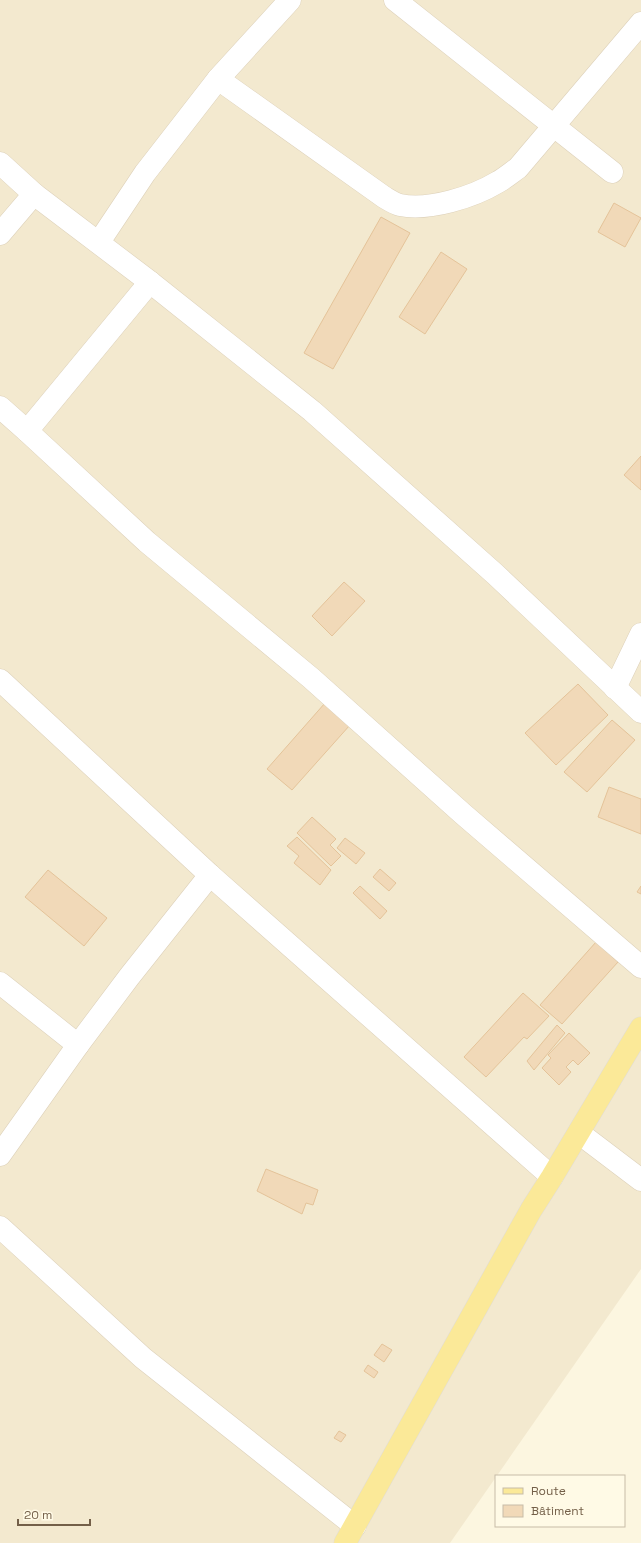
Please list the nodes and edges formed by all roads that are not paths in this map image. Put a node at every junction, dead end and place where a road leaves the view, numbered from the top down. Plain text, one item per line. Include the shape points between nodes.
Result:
1 (290, 0) edge
2 (395, 0) edge
3 (641, 23) edge
4 (218, 79) junction
5 (554, 125) junction
6 (0, 163) edge
7 (612, 172) dead end
8 (34, 194) junction
9 (0, 234) edge
10 (99, 242) junction
11 (150, 282) junction
12 (0, 407) edge
13 (28, 431) junction
14 (641, 634) edge
15 (0, 680) edge
16 (615, 688) junction
17 (641, 712) edge
18 (210, 875) junction
19 (641, 967) edge
20 (0, 983) edge
21 (641, 1028) edge
22 (78, 1045) junction
23 (579, 1133) junction
24 (0, 1155) edge
25 (552, 1177) junction
26 (641, 1180) edge
27 (0, 1227) edge
28 (350, 1534) edge

1 - 4 street
2 - 5 street
3 - 5 street
4 - 5 street via 384,197 399,205 440,204 498,182 518,168
4 - 10 street via 145,173
5 - 7 street
6 - 8 street
8 - 9 street
8 - 10 street
10 - 11 street
11 - 13 street
11 - 16 street via 312,410 495,574
12 - 13 street
13 - 19 street via 147,542 311,678 463,814
14 - 16 street
15 - 18 street
16 - 17 street
18 - 22 street
18 - 25 street
20 - 22 street
21 - 23 main road
22 - 24 street
23 - 25 main road
23 - 26 street
25 - 28 main road via 527,1216
27 - 28 street via 143,1358

